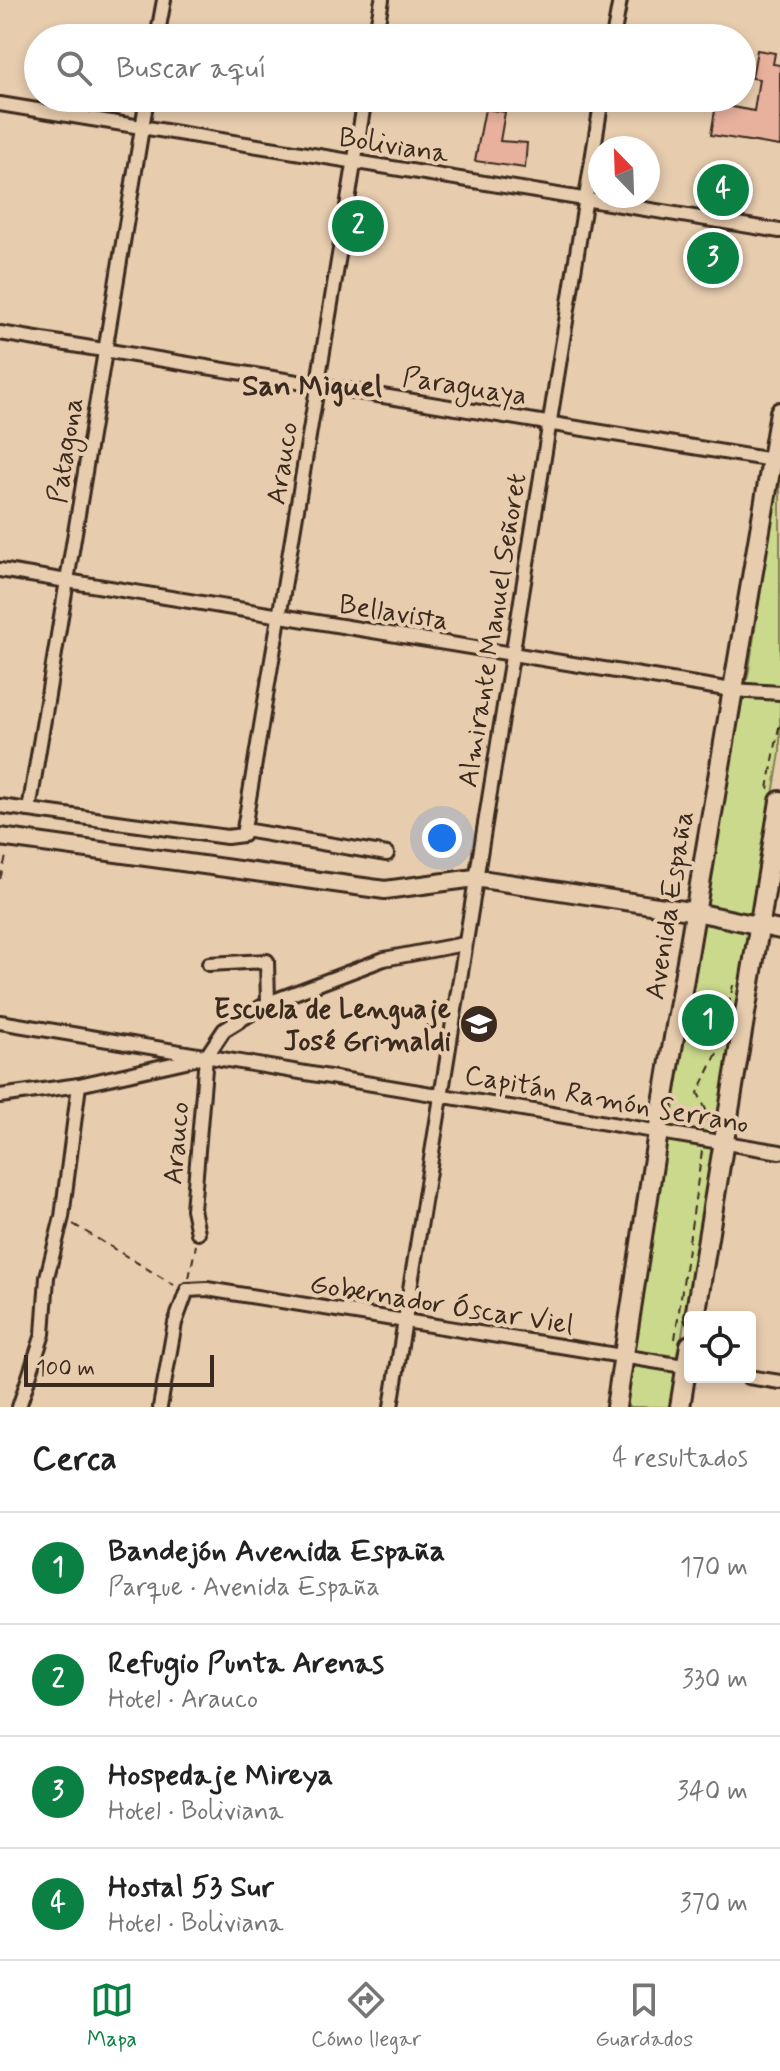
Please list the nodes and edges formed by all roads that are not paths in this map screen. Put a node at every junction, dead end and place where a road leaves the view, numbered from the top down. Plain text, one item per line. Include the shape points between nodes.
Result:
1 (164, 0) edge
2 (382, 0) edge
3 (620, 0) edge
4 (160, 24) edge
5 (378, 24) edge
6 (616, 24) edge
7 (0, 104) edge
8 (24, 108) edge
9 (50, 112) edge
10 (145, 112) edge
11 (363, 112) edge
12 (600, 112) edge
13 (143, 127) junction
14 (355, 162) junction
15 (584, 199) junction
16 (780, 231) edge
17 (0, 333) edge
18 (105, 350) junction
19 (318, 385) junction
20 (780, 412) edge
21 (548, 423) junction
22 (775, 460) edge
23 (0, 570) edge
24 (67, 581) junction
25 (280, 616) junction
26 (513, 654) junction
27 (732, 690) junction
28 (780, 693) edge
29 (774, 798) edge
30 (0, 806) edge
31 (29, 810) junction
32 (244, 833) junction
33 (6, 839) edge
34 (387, 854) dead end
35 (475, 878) junction
36 (696, 912) junction
37 (759, 927) junction
38 (780, 930) edge
39 (464, 944) junction
40 (209, 964) dead end
41 (268, 1003) junction
42 (0, 1022) edge
43 (206, 1057) junction
44 (79, 1085) junction
45 (440, 1094) junction
46 (0, 1096) edge
47 (658, 1132) junction
48 (724, 1142) junction
49 (780, 1152) edge
50 (198, 1233) road end
51 (696, 1311) edge
52 (404, 1321) junction
53 (624, 1356) junction
54 (683, 1366) edge
55 (756, 1378) edge
56 (780, 1382) edge
57 (19, 1407) edge
58 (160, 1407) edge
59 (391, 1407) edge
60 (616, 1407) edge
61 (680, 1407) edge

1 - 4 street
2 - 5 street
3 - 6 street
7 - 8 street, Boliviana
9 - 13 street, Boliviana
10 - 13 street, Patagona
11 - 14 street, Arauco
12 - 15 street, Almirante Manuel Señoret
13 - 14 street, Boliviana
13 - 18 street, Patagona
14 - 15 street, Boliviana
14 - 19 street, Arauco
15 - 16 street, Boliviana
15 - 21 street, Almirante Manuel Señoret
17 - 18 street, Paraguaya
18 - 19 street, Paraguaya
18 - 24 street, Patagona
19 - 21 street, Paraguaya
19 - 25 street, Arauco
20 - 22 main road, Avenida España
21 - 22 street, Paraguaya
21 - 26 street, Almirante Manuel Señoret
22 - 27 main road, Avenida España
23 - 24 street, Bellavista
24 - 25 street, Bellavista
24 - 31 street, Patagona
25 - 26 street, Bellavista
25 - 32 street, Arauco
26 - 27 street, Bellavista
26 - 35 street, Almirante Manuel Señoret
27 - 28 street, Bellavista
27 - 36 main road, Avenida España
29 - 37 main road
30 - 31 street
31 - 32 street via 227,837
32 - 34 street
33 - 35 street via 385,890
35 - 36 street
35 - 39 street, Almirante Manuel Señoret
36 - 37 street
36 - 47 main road, Avenida España
37 - 38 street
37 - 48 main road
39 - 41 street via 384,959
39 - 45 street, Almirante Manuel Señoret
40 - 41 street via 267,961
41 - 43 street via 224,1030
42 - 43 street, Capitán Ramón Serrano
43 - 44 street
43 - 45 street, Capitán Ramón Serrano
43 - 50 street, Arauco via 193,1209
44 - 46 street
44 - 57 street via 62,1217 47,1277 43,1334
45 - 47 street, Capitán Ramón Serrano
45 - 52 street, Almirante Manuel Señoret
47 - 48 street, Capitán Ramón Serrano
47 - 53 main road, Avenida España
48 - 49 street, Capitán Ramón Serrano
48 - 51 main road
52 - 53 street, Gobernador Óscar Viel
52 - 58 street, Gobernador Óscar Viel via 187,1290 175,1323
52 - 59 street, Almirante Manuel Señoret
53 - 54 street, Gobernador Óscar Viel
53 - 60 main road, Avenida España
54 - 61 main road
55 - 56 street

